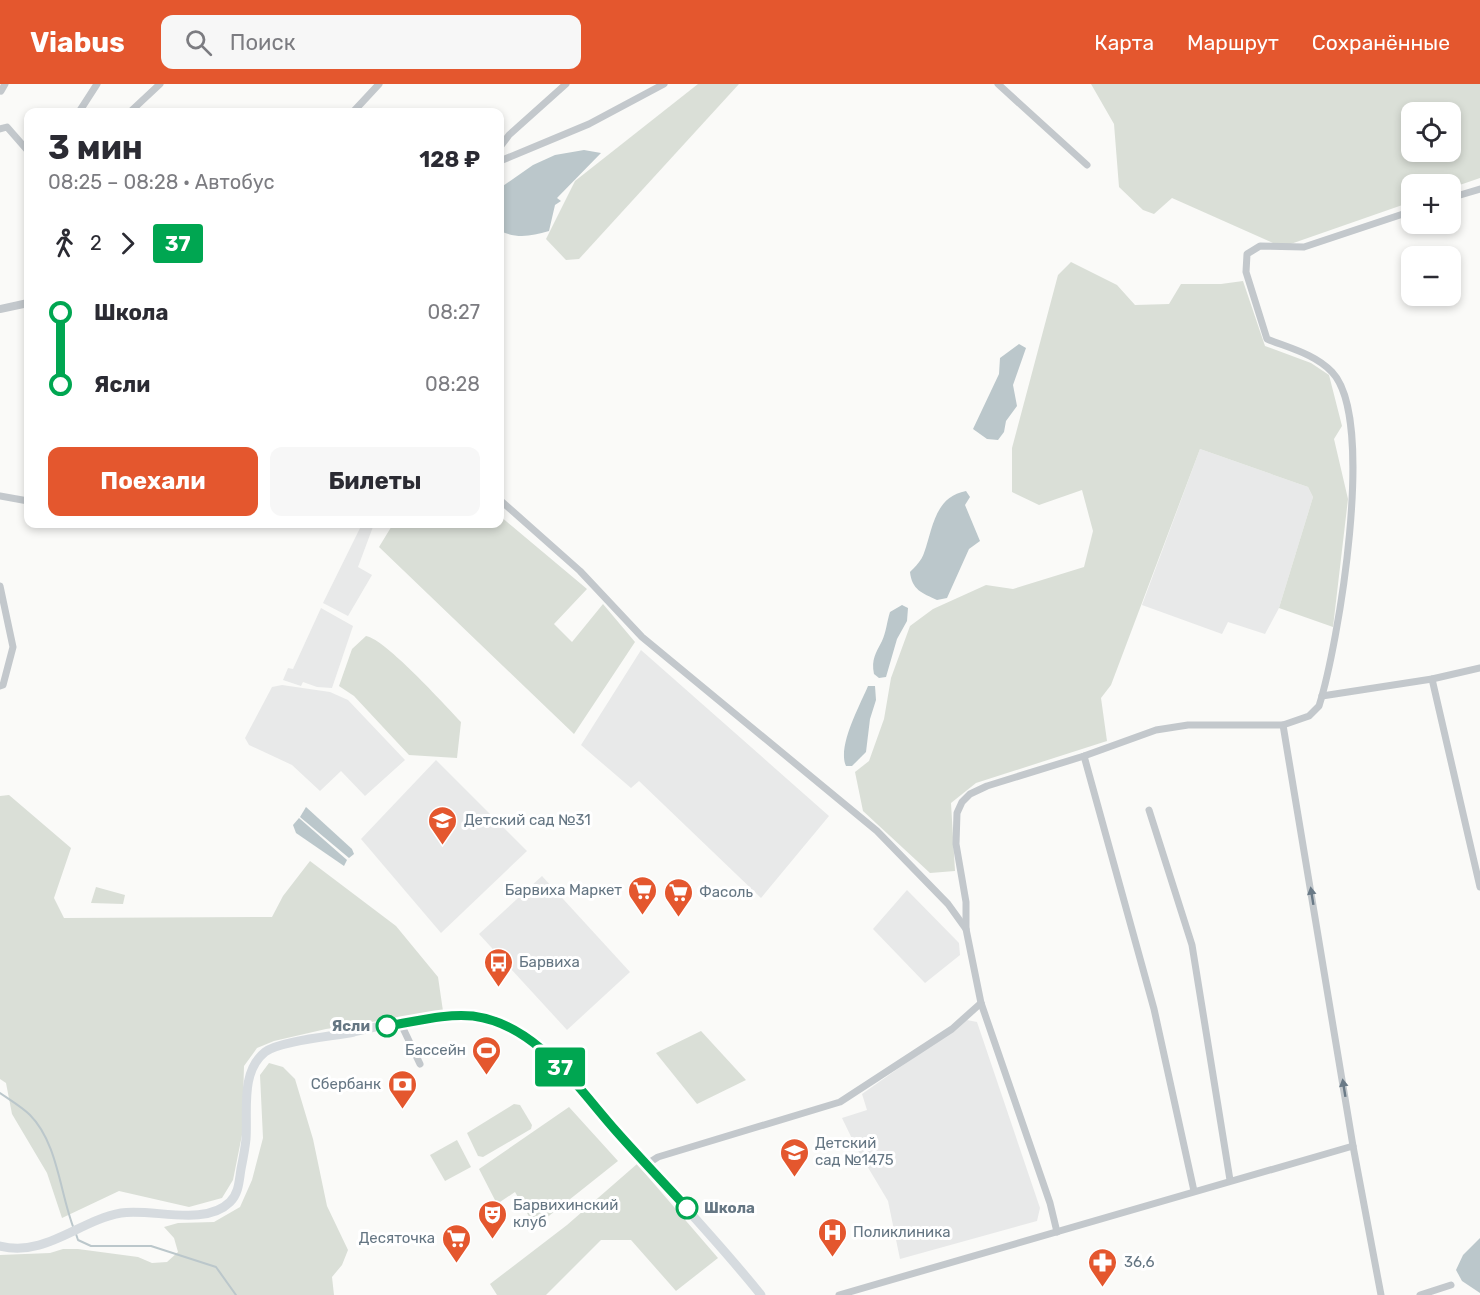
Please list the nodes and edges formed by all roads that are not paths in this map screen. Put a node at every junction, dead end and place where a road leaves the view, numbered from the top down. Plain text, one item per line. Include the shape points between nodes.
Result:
1 (5, 84) edge
2 (97, 84) edge
3 (160, 84) edge
4 (379, 84) edge
5 (566, 84) edge
6 (664, 84) edge
7 (998, 84) edge
8 (1, 91) edge
9 (82, 108) edge
10 (134, 108) edge
11 (357, 108) edge
12 (0, 129) edge
13 (504, 142) edge
14 (24, 146) edge
15 (504, 159) edge
16 (1087, 165) dead end
17 (1480, 189) edge
18 (1461, 195) edge
19 (1401, 215) edge
20 (24, 304) edge
21 (0, 309) edge
22 (0, 496) edge
23 (24, 500) edge
24 (504, 504) edge
25 (0, 586) edge
26 (1480, 668) edge
27 (1432, 679) junction
28 (0, 686) edge
29 (1322, 696) junction
30 (1283, 725) junction
31 (1084, 756) junction
32 (1149, 810) dead end
33 (1480, 887) edge
34 (966, 929) junction
35 (981, 1003) junction
36 (401, 1024) junction
37 (420, 1064) dead end
38 (1353, 1146) junction
39 (647, 1164) junction
40 (1230, 1180) junction
41 (1194, 1191) junction
42 (1057, 1232) junction
43 (0, 1246) edge
44 (1451, 1285) dead end
45 (760, 1295) edge
46 (839, 1295) edge
47 (1381, 1295) edge
48 (1420, 1295) edge

1 - 8 street
2 - 9 street
3 - 10 street
4 - 11 street
5 - 13 street
6 - 15 street via 589,124
7 - 16 street
12 - 14 street via 7,127
17 - 18 street
19 - 29 street via 1304,247 1260,246 1247,254 1246,272 1267,339 1314,358 1333,372 1346,404 1352,462 1351,525 1341,609
20 - 21 street
22 - 23 street
24 - 34 street via 580,571 642,637 877,831 948,904
25 - 28 street via 13,647
26 - 27 street
27 - 29 street
27 - 33 street
29 - 30 street via 1309,716
30 - 31 street via 1171,726
38 -> 30 street
31 - 34 street via 987,786 962,802 957,813 957,844
31 - 41 street via 1154,1009
32 - 40 street via 1192,945
34 - 35 street
35 - 39 street via 952,1029 840,1102 658,1157
35 - 42 street
36 - 37 street
36 - 39 main road via 473,1016 500,1023 525,1036 557,1064
36 - 43 main road via 266,1050 254,1066 247,1086 243,1160 237,1192 229,1203 211,1212 178,1215 123,1212 42,1245
38 - 40 street
38 - 47 street
39 - 45 main road
40 - 41 street
41 - 42 street
42 - 46 street
44 - 48 street

